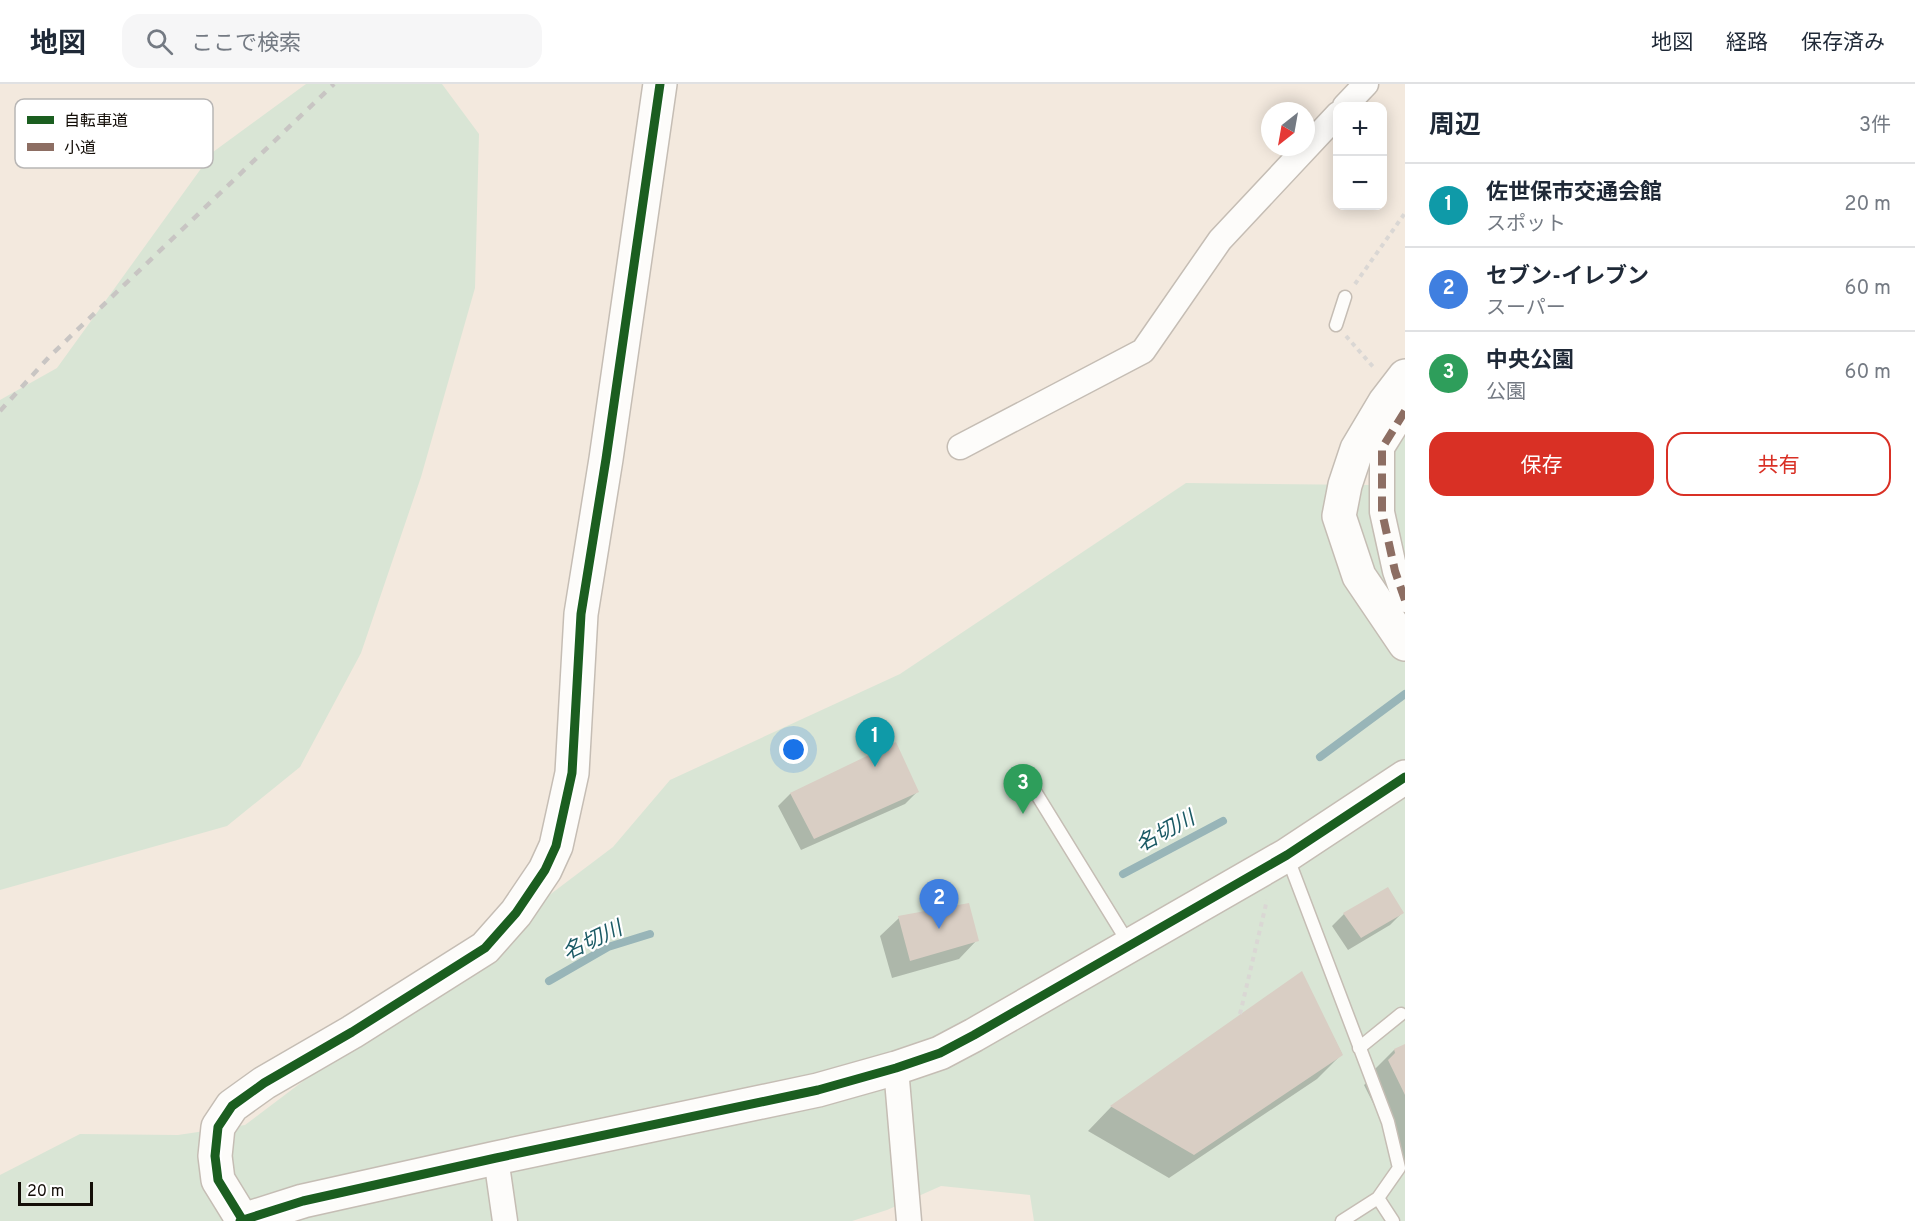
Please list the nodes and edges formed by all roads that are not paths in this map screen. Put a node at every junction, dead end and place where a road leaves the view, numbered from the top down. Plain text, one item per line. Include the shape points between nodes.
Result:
1 (660, 84) edge
2 (1366, 84) edge
3 (1349, 102) edge
4 (1333, 119) edge
5 (1346, 297) road end
6 (1336, 325) road end
7 (1390, 372) edge
8 (1405, 411) edge
9 (960, 447) dead end
10 (1405, 600) edge
11 (1405, 644) edge
12 (1405, 777) edge
13 (1028, 780) dead end
14 (1287, 855) junction
15 (1129, 945) junction
16 (1401, 1014) dead end
17 (1359, 1048) junction
18 (896, 1068) junction
19 (496, 1158) junction
20 (1378, 1198) junction
21 (241, 1220) edge
22 (505, 1221) edge
23 (909, 1221) edge
24 (1342, 1221) edge
25 (1393, 1221) edge

1 - 21 street via 581,614 572,773 556,846 516,913 485,948 232,1106 218,1127 215,1156 219,1180
2 - 3 street
4 - 9 street via 1220,240 1143,351
5 - 6 lane
7 - 11 street via 1385,402 1357,449 1339,516 1359,576
8 - 10 street via 1382,448 1382,512
12 - 14 street
13 - 15 lane
14 - 15 street
14 - 17 lane
15 - 18 street via 940,1053
16 - 17 lane
17 - 20 lane via 1388,1122 1399,1168
18 - 19 street via 818,1090
18 - 23 street
19 - 21 street via 303,1201
19 - 22 street
20 - 24 lane
20 - 25 lane

